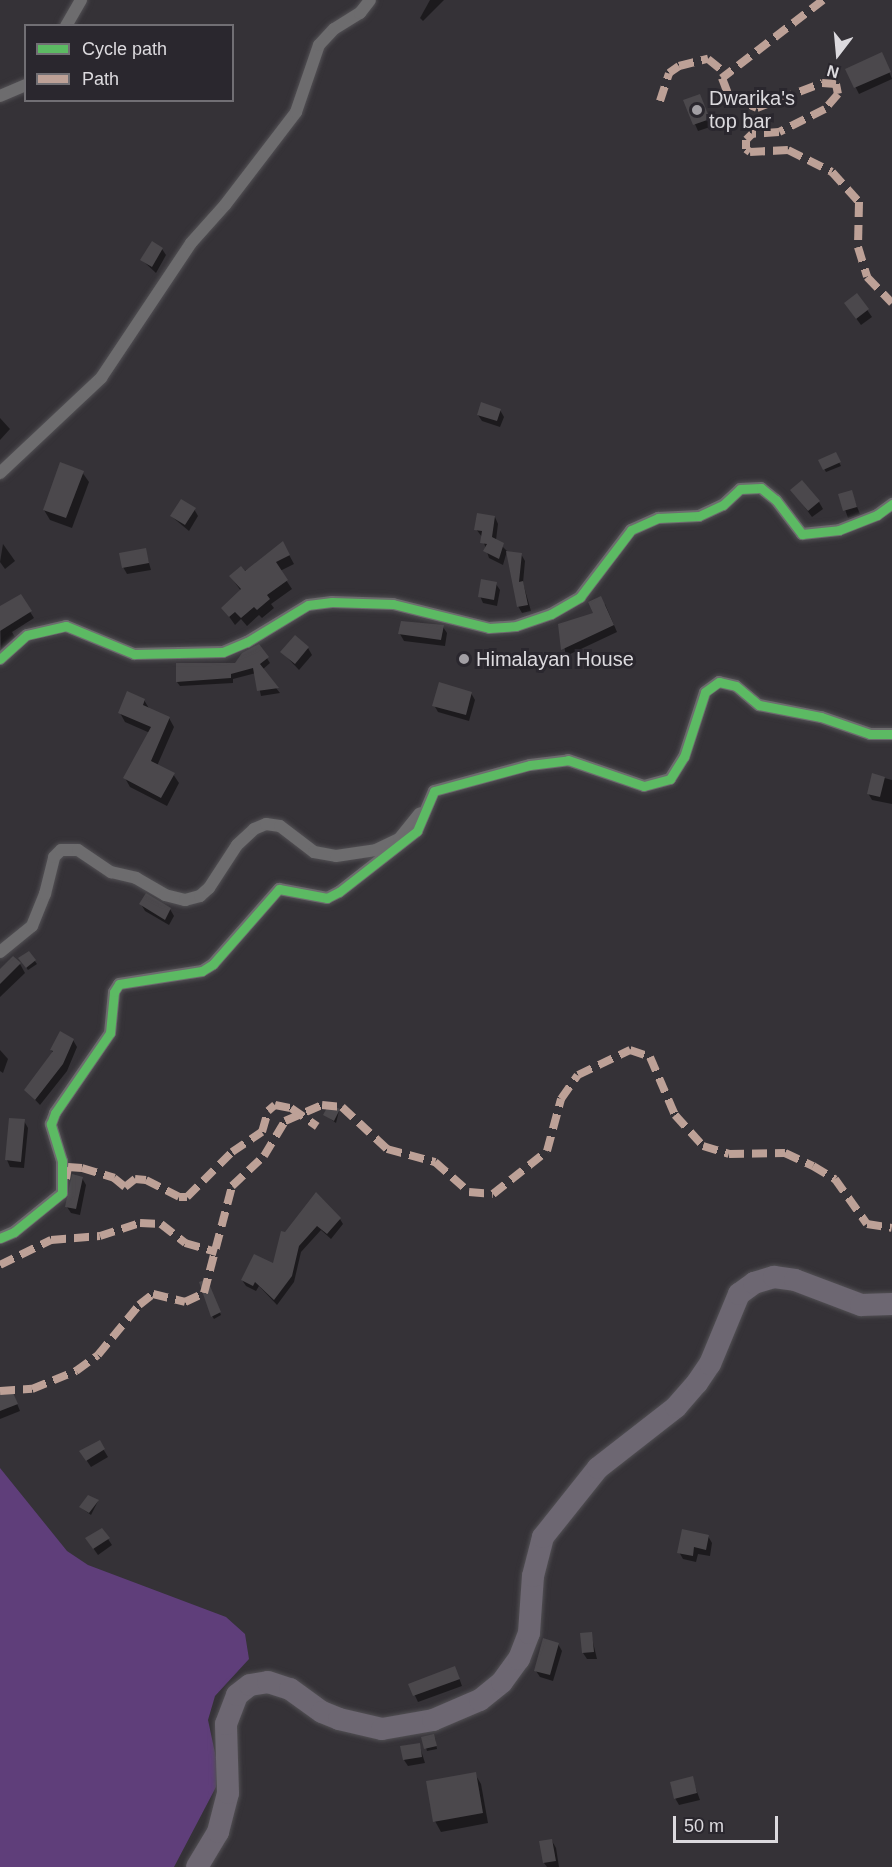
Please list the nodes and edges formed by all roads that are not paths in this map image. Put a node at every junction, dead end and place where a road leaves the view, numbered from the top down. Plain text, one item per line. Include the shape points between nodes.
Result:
1 (81, 0) edge
2 (370, 0) edge
3 (67, 24) edge
4 (24, 86) edge
5 (0, 96) edge
6 (0, 473) edge
7 (892, 504) edge
8 (0, 659) edge
9 (892, 734) edge
10 (425, 807) junction
11 (0, 952) edge
12 (0, 1238) edge
13 (892, 1304) edge
14 (197, 1867) edge

1 - 3 street
2 - 6 street via 360,13 334,28 319,45 296,112 225,205 190,243 101,378
4 - 5 street
7 - 8 street via 877,515 816,535 802,534 776,500 761,488 740,489 723,505 699,516 658,518 632,530 580,597 551,614 516,626 489,628 393,604 332,602 309,605 248,642 223,652 134,654 66,626 27,635
9 - 10 street via 870,734 821,717 759,705 736,686 718,682 705,692 684,757 670,779 644,786 568,760 530,765 434,791
10 - 11 street via 399,839 376,850 336,856 314,852 280,826 266,824 237,845 209,888 200,896 185,900 165,895 136,878 111,872 78,850 61,850 54,857 32,926
10 - 12 street via 417,831 339,892 327,898 279,889 213,964 202,971 119,984 114,992 110,1033 51,1124 62,1161 62,1193 14,1232
13 - 14 highway via 861,1305 795,1280 774,1277 754,1283 739,1294 710,1364 697,1383 676,1407 598,1468 543,1538 533,1576 530,1633 502,1682 480,1700 433,1720 382,1730 330,1716 290,1689 268,1682 250,1685 237,1695 226,1724 228,1793 218,1832

